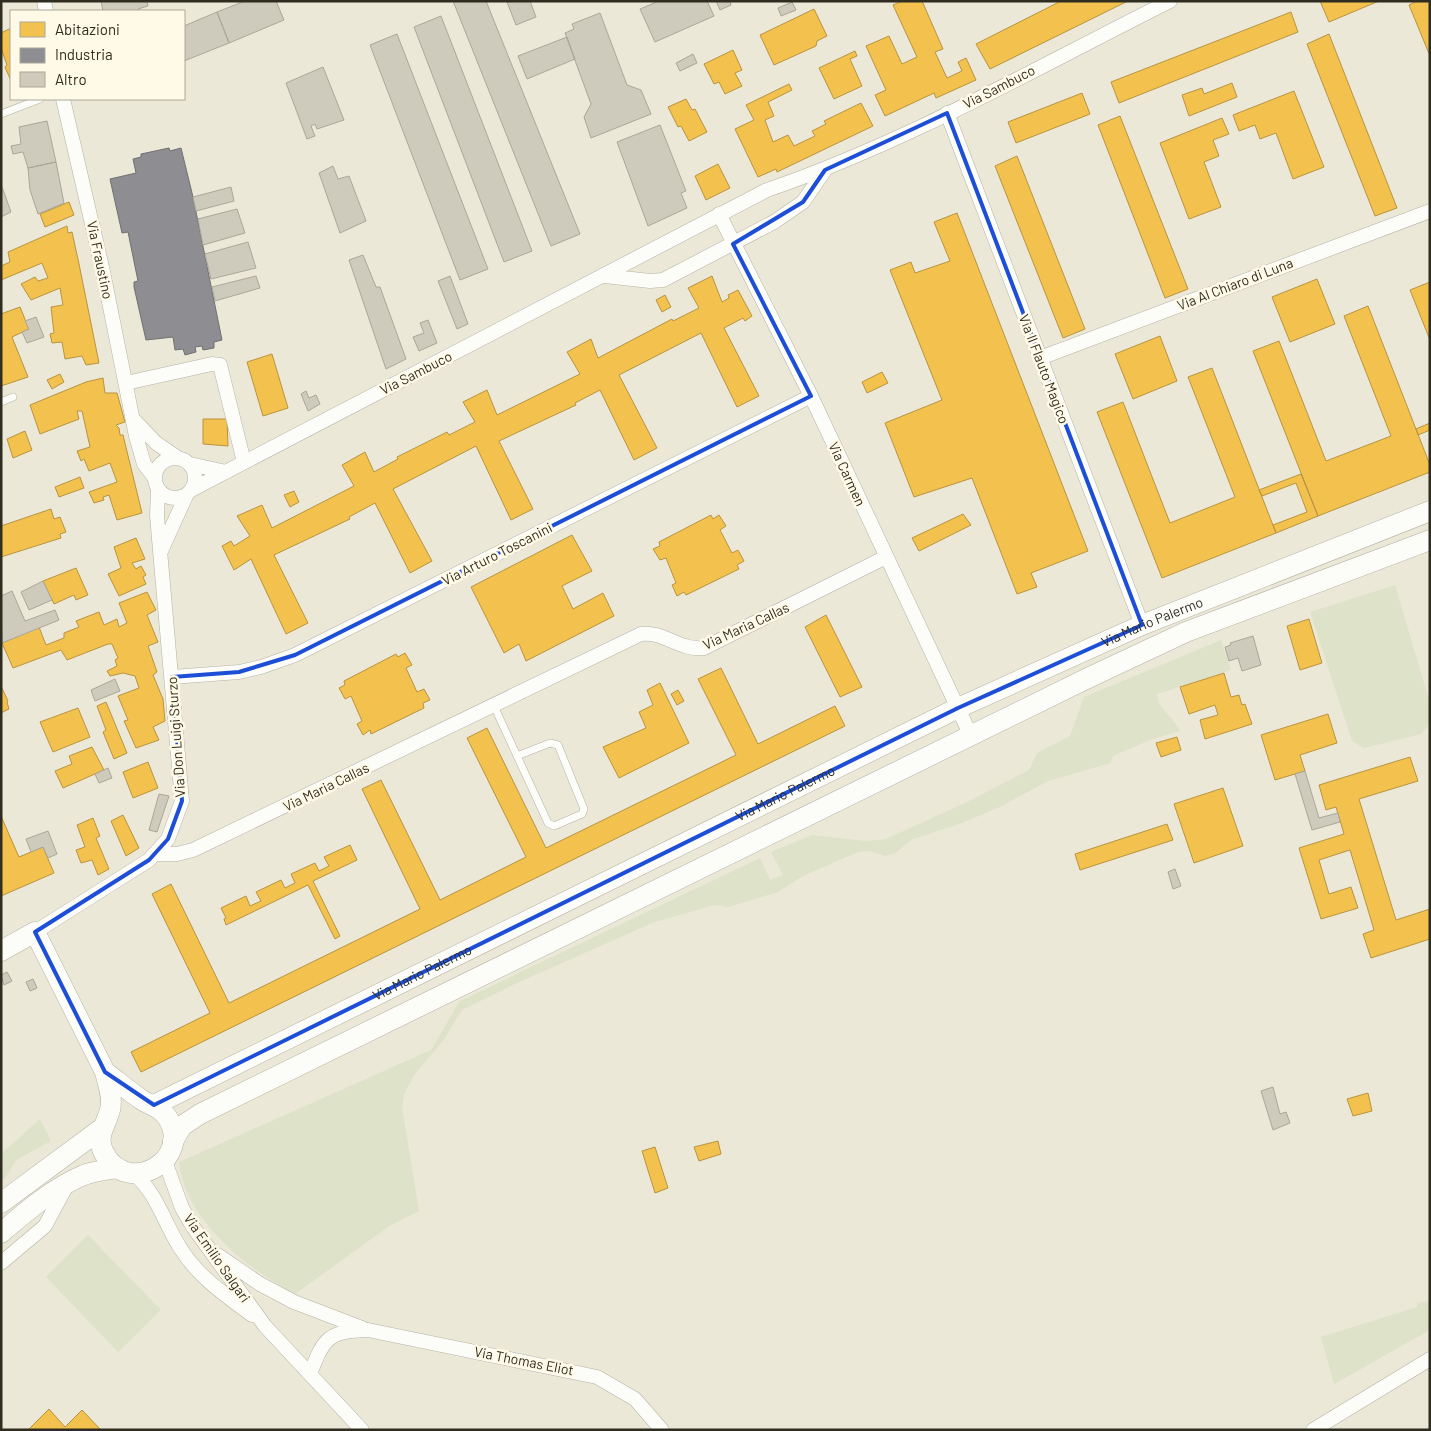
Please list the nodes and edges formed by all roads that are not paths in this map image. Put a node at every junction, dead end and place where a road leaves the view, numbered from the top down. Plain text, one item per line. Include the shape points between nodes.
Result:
1 (1170, 1) edge
2 (37, 100) edge
3 (63, 100) edge
4 (947, 113) junction
5 (1, 114) edge
6 (825, 170) junction
7 (1430, 211) edge
8 (719, 214) junction
9 (733, 244) junction
10 (606, 276) junction
11 (1040, 358) junction
12 (126, 383) junction
13 (811, 396) junction
14 (14, 397) dead end
15 (1, 402) edge
16 (135, 421) junction
17 (184, 461) junction
18 (244, 462) junction
19 (226, 472) junction
20 (156, 483) junction
21 (189, 493) junction
22 (1430, 511) edge
23 (1430, 540) edge
24 (160, 552) junction
25 (886, 557) junction
26 (1142, 625) junction
27 (172, 677) junction
28 (494, 706) junction
29 (958, 708) junction
30 (971, 736) junction
31 (517, 756) junction
32 (154, 854) junction
33 (35, 932) junction
34 (1, 951) edge
35 (105, 1072) junction
36 (149, 1103) junction
37 (104, 1124) junction
38 (173, 1141) junction
39 (164, 1161) junction
40 (126, 1171) junction
41 (68, 1183) junction
42 (1, 1203) edge
43 (1, 1233) edge
44 (211, 1251) junction
45 (1, 1263) edge
46 (265, 1326) junction
47 (368, 1330) junction
48 (1430, 1359) edge
49 (310, 1374) junction
50 (362, 1430) edge
51 (662, 1430) edge
52 (1313, 1430) edge

1 - 4 street, Via Sambuco
2 - 5 lane
3 - 12 street, Via Fraustino
4 - 6 street, Via Sambuco
4 - 11 street, Via Il Flauto Magico
6 - 8 street, Via Sambuco via 767,190
6 - 9 street via 803,202
7 - 11 street, Via Al Chiaro di Luna
8 - 9 street, Via Carmen
8 - 10 street, Via Sambuco via 638,255
9 - 10 street via 663,280
9 - 13 street, Via Carmen
10 - 18 street, Via Sambuco
11 - 26 street, Via Il Flauto Magico
12 - 16 street, Via Fraustino
12 - 18 street via 220,365
13 - 25 street, Via Carmen
13 - 27 street, Via Arturo Toscanini via 295,655 239,672
14 - 15 lane
16 - 17 street via 156,442
16 - 20 street, Via Fraustino via 144,464
17 - 19 street
17 - 20 street via 171,458 159,464
17 - 21 street via 195,477
18 - 19 street, Via Sambuco
19 - 21 street, Via Sambuco
20 - 21 street via 162,494 174,499
20 - 24 street, Via Don Luigi Sturzo
21 - 24 street
22 - 26 street, Via Mario Palermo
23 - 30 street, Via Mario Palermo via 1186,632
24 - 27 street, Via Don Luigi Sturzo
25 - 28 street, Via Maria Callas via 713,644 693,649 658,635 641,634
25 - 29 street, Via Carmen
26 - 29 street, Via Mario Palermo
27 - 32 street, Via Don Luigi Sturzo via 182,801 168,839
28 - 31 lane
28 - 32 street, Via Maria Callas via 193,850
29 - 30 street, Via Carmen
29 - 36 street, Via Mario Palermo
30 - 38 street, Via Mario Palermo via 200,1114 182,1126
31 - 31 lane via 549,825 554,826 582,814 584,809 558,745 550,743
32 - 33 street, Via Don Luigi Sturzo
33 - 34 street, Via Don Luigi Sturzo
33 - 35 street
35 - 36 street
35 - 37 street via 111,1096 110,1111
36 - 37 street via 124,1103 114,1109
36 - 38 street via 169,1121
37 - 40 street via 101,1143 104,1153
37 - 42 street
38 - 39 street
39 - 40 street via 151,1171
39 - 44 street, Via Emilio Salgari via 182,1208
40 - 41 street via 85,1175
40 - 46 street, Via Emilio Salgari via 149,1190 179,1247 207,1280
41 - 43 street
41 - 45 street via 45,1226
44 - 46 street, Via Emilio Salgari
44 - 47 street, Via Thomas Eliot via 294,1302
46 - 49 street, Via Emilio Salgari
47 - 49 street, Via Thomas Eliot via 348,1331 323,1343
47 - 51 street, Via Thomas Eliot via 597,1377 635,1399
48 - 52 street
49 - 50 street, Via Emilio Salgari

